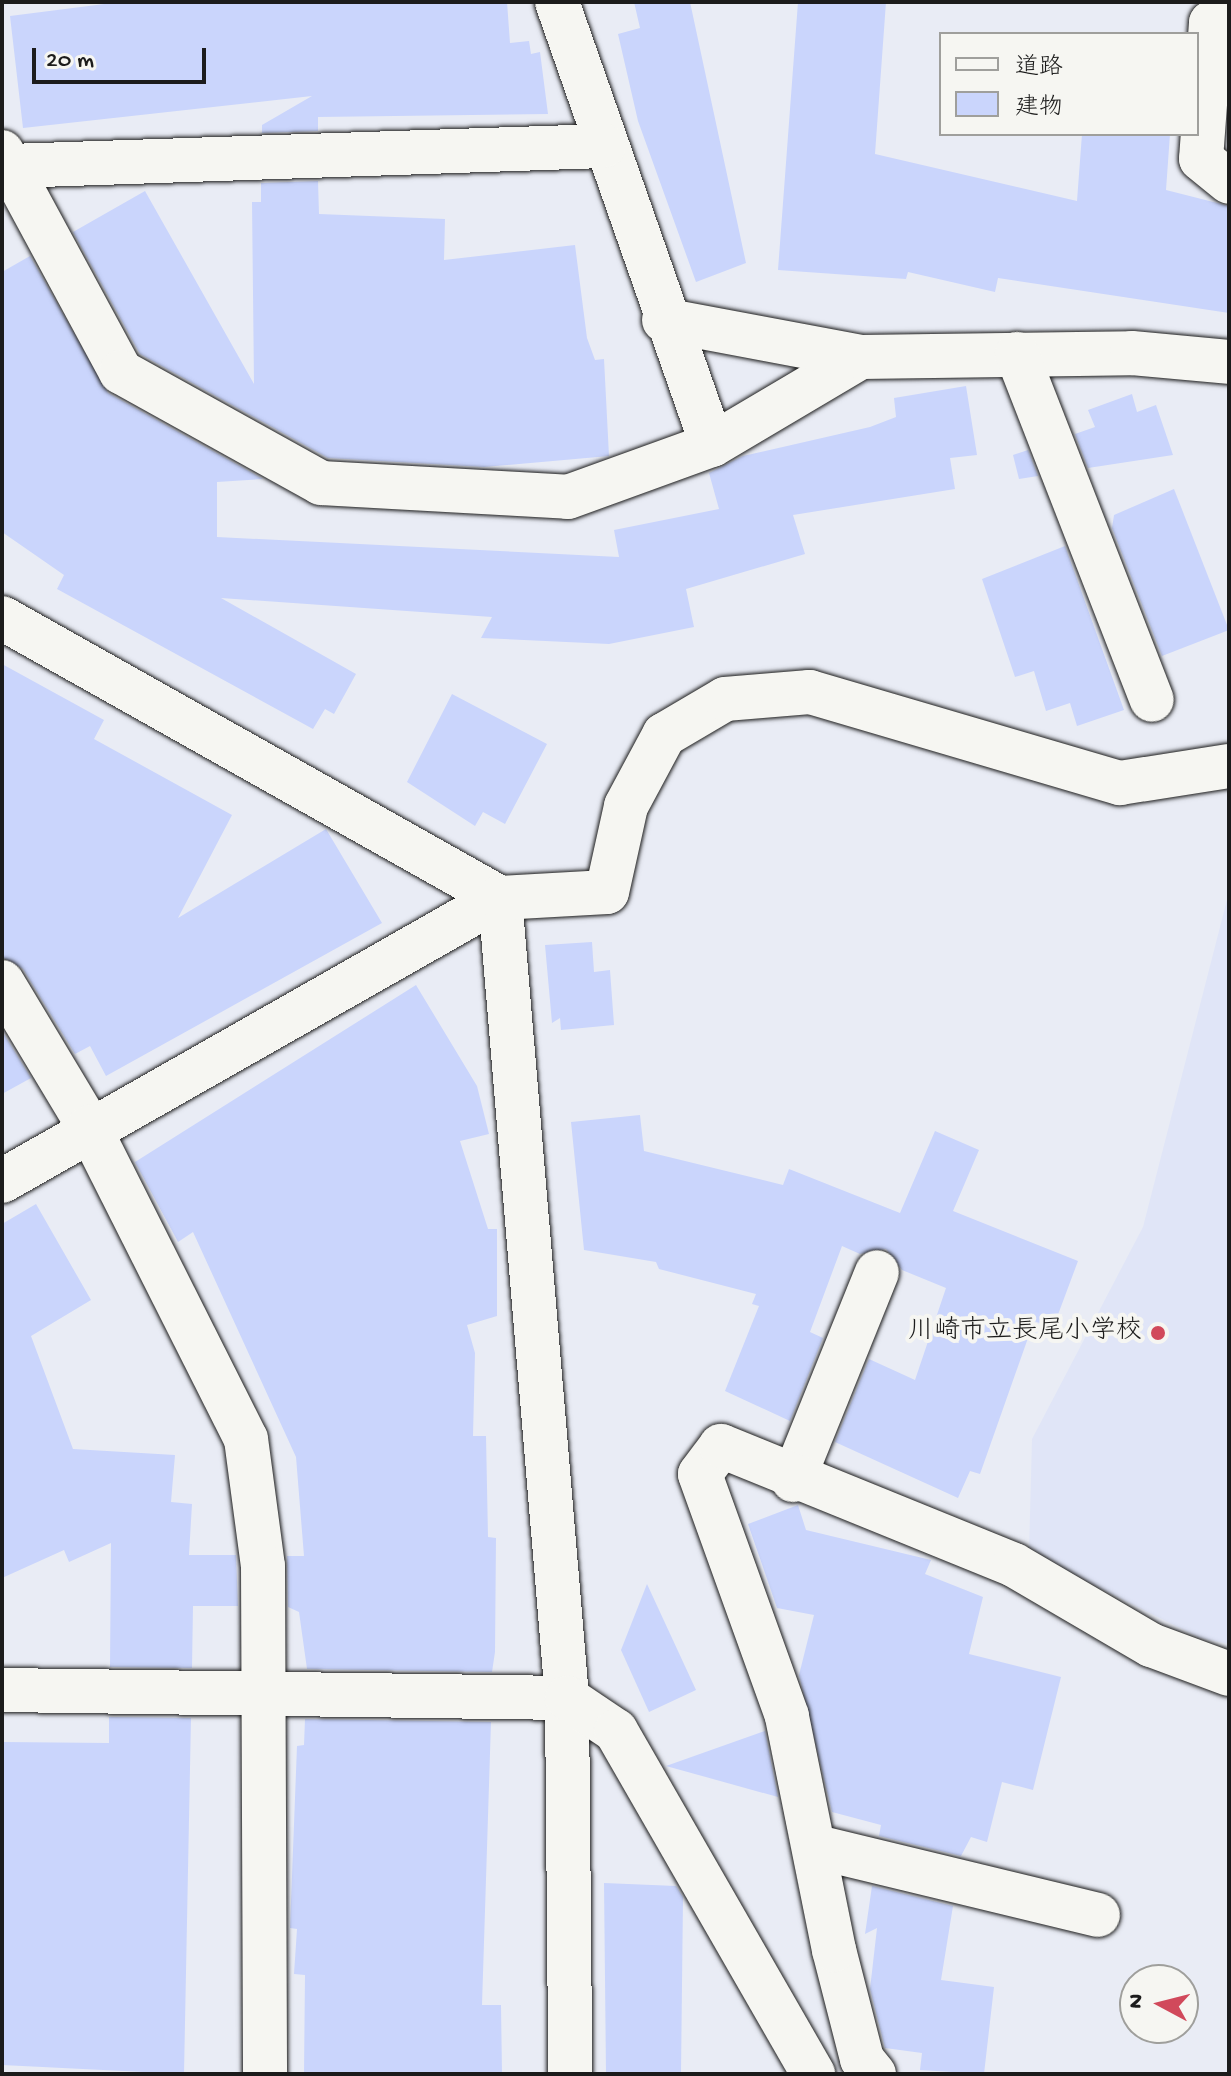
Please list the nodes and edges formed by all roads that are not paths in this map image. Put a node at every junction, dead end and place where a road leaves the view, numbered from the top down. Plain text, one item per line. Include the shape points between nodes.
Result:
1 (557, 2) edge
2 (1229, 17) edge
3 (604, 146) junction
4 (6, 159) edge
5 (1215, 170) edge
6 (664, 320) junction
7 (1017, 354) junction
8 (861, 357) junction
9 (1229, 362) edge
10 (712, 445) junction
11 (2, 618) edge
12 (1152, 700) dead end
13 (1222, 767) edge
14 (500, 898) junction
15 (2, 982) edge
16 (89, 1127) junction
17 (2, 1181) edge
18 (877, 1272) dead end
19 (793, 1480) junction
20 (1229, 1674) edge
21 (2, 1690) edge
22 (263, 1691) junction
23 (567, 1698) junction
24 (817, 1847) junction
25 (1098, 1915) dead end
26 (265, 2074) edge
27 (570, 2074) edge
28 (813, 2074) edge
29 (874, 2074) edge

1 - 3 street
2 - 5 street via 1211,23
3 - 4 street
3 - 6 street
4 - 10 street via 121,372 321,483 568,497
6 - 8 street
6 - 10 street
7 - 8 street
7 - 9 street via 1132,353
7 - 12 street
8 - 10 street
11 - 14 street
13 - 14 street via 1120,783 810,692 725,699 664,735 626,806 607,892
14 - 16 street
14 - 23 street
15 - 16 street
16 - 17 street
16 - 22 street via 246,1439 263,1566
18 - 19 street
19 - 20 street via 1014,1565 1151,1645
19 - 24 street via 721,1446 700,1474 787,1716
21 - 22 street
22 - 23 street
22 - 26 street
23 - 27 street
23 - 28 street via 616,1731
24 - 25 street
24 - 29 street via 834,1950 862,2059

